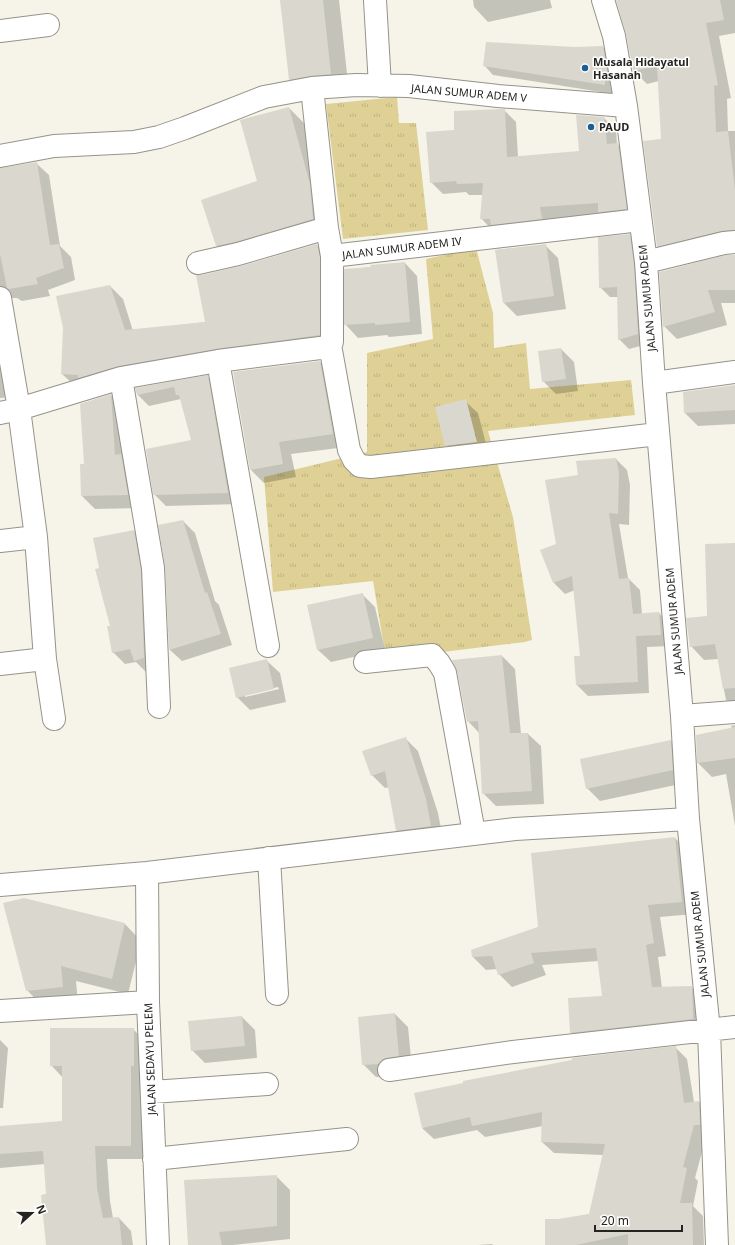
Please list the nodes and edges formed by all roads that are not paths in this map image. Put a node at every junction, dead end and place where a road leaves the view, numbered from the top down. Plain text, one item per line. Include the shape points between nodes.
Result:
1 (375, 0) edge
2 (603, 0) edge
3 (48, 25) dead end
4 (0, 31) edge
5 (380, 86) junction
6 (312, 88) junction
7 (626, 106) junction
8 (0, 156) edge
9 (640, 220) junction
10 (327, 228) junction
11 (735, 242) edge
12 (332, 256) junction
13 (198, 262) dead end
14 (646, 262) junction
15 (0, 298) edge
16 (330, 346) junction
17 (218, 361) junction
18 (735, 372) edge
19 (121, 378) junction
20 (654, 383) junction
21 (10, 411) edge
22 (658, 434) junction
23 (36, 537) junction
24 (0, 541) edge
25 (268, 646) dead end
26 (45, 659) junction
27 (365, 662) dead end
28 (0, 664) edge
29 (160, 707) dead end
30 (735, 712) edge
31 (682, 716) junction
32 (54, 719) dead end
33 (688, 819) junction
34 (474, 834) junction
35 (269, 858) junction
36 (147, 873) junction
37 (0, 885) edge
38 (277, 994) dead end
39 (148, 1002) junction
40 (0, 1011) edge
41 (735, 1027) edge
42 (709, 1031) junction
43 (389, 1070) dead end
44 (267, 1084) dead end
45 (152, 1092) junction
46 (347, 1139) dead end
47 (154, 1159) junction
48 (158, 1245) edge
49 (717, 1245) edge

1 - 5 street
2 - 7 street, JALAN SUMUR ADEM via 614,36
3 - 4 street
5 - 6 street, JALAN SUMUR ADEM V
5 - 7 street, JALAN SUMUR ADEM V via 409,86
6 - 8 street, JALAN SUMUR ADEM V via 264,97 159,137 134,142 54,146
6 - 10 street, JALAN SUMUR ADEM IV
7 - 9 street, JALAN SUMUR ADEM
9 - 12 street, JALAN SUMUR ADEM IV
9 - 14 street, JALAN SUMUR ADEM
10 - 12 street, JALAN SUMUR ADEM IV
10 - 13 street via 238,254
11 - 14 street
12 - 16 street
14 - 20 street, JALAN SUMUR ADEM
15 - 21 street
16 - 17 street
16 - 22 street via 349,450 360,466 379,466
17 - 19 street
17 - 25 street
18 - 20 street
19 - 21 street
19 - 29 street via 153,568
20 - 22 street, JALAN SUMUR ADEM
21 - 23 street
22 - 31 street, JALAN SUMUR ADEM
23 - 24 street
23 - 26 street
26 - 28 street
26 - 32 street
27 - 34 street via 432,656 439,663 445,673
30 - 31 street
31 - 33 street, JALAN SUMUR ADEM
33 - 34 street via 515,829
33 - 42 street, JALAN SUMUR ADEM
34 - 35 street
35 - 36 street
35 - 38 street
36 - 37 street
36 - 39 street, JALAN SEDAYU PELEM
39 - 40 street
39 - 45 street, JALAN SEDAYU PELEM
41 - 42 street
42 - 43 street
42 - 49 street, JALAN SUMUR ADEM
44 - 45 street
45 - 47 street, JALAN SEDAYU PELEM
46 - 47 street
47 - 48 street, JALAN SEDAYU PELEM

